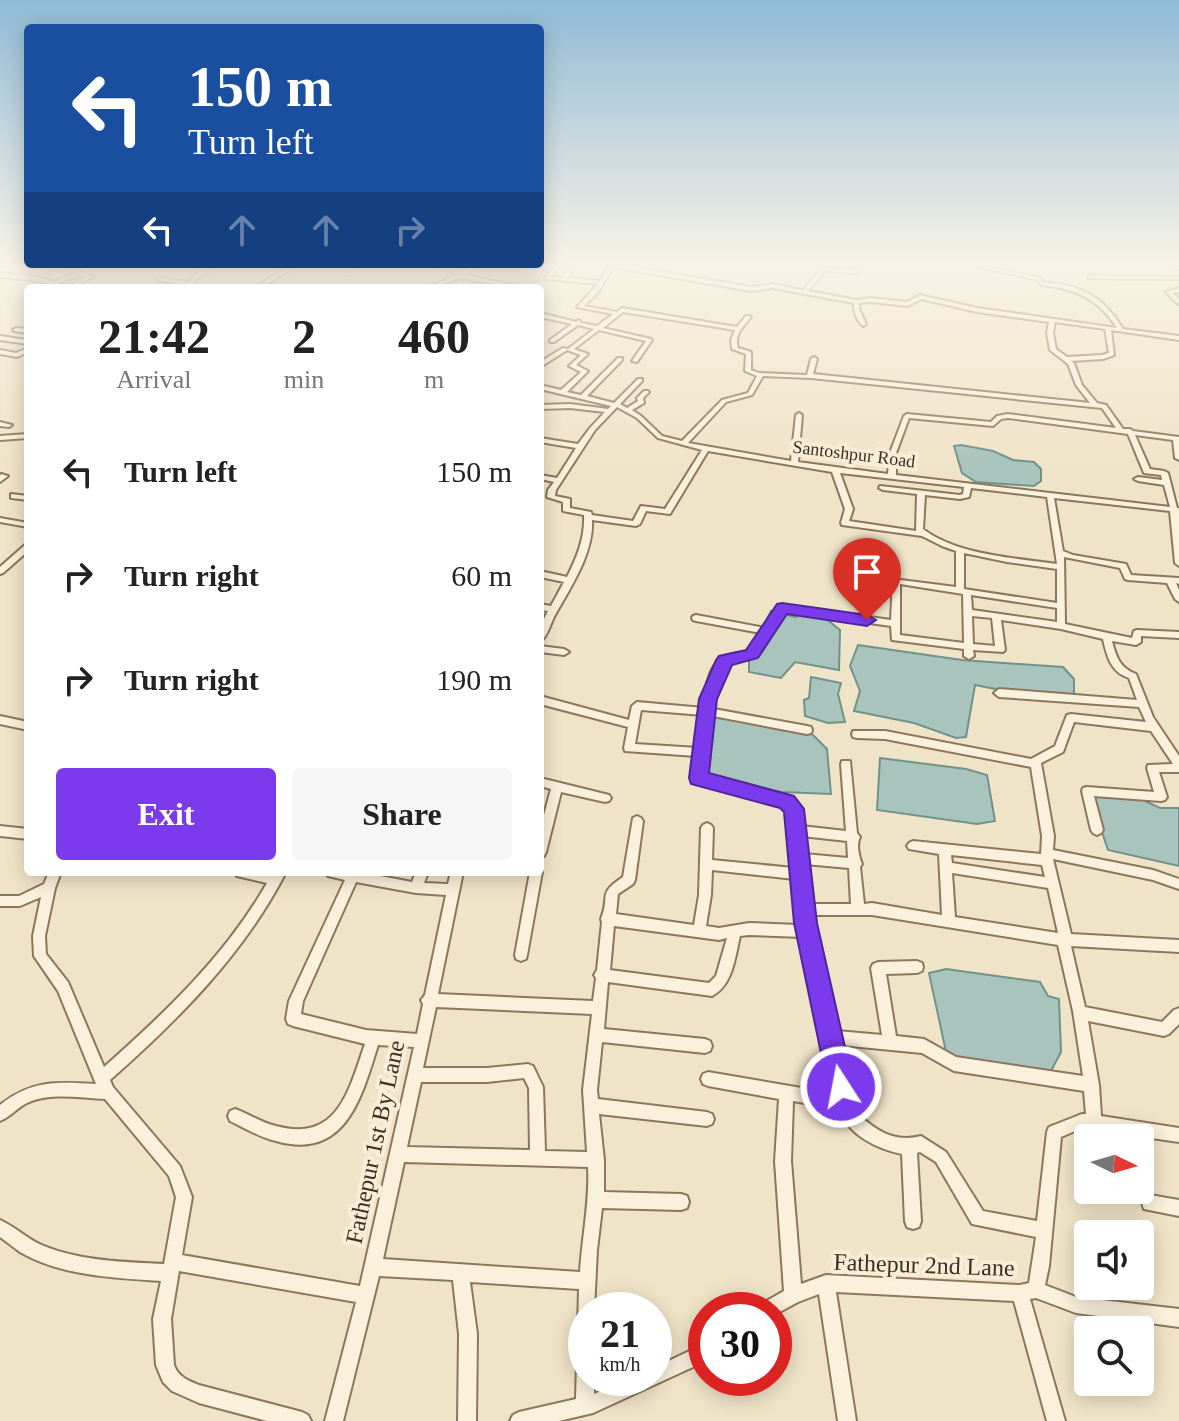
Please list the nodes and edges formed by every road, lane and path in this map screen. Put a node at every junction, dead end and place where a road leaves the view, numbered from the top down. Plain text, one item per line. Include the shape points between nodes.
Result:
1 (567, 330) edge
2 (593, 330) edge
3 (606, 330) edge
4 (738, 330) edge
5 (1050, 330) edge
6 (1108, 330) edge
7 (1123, 330) edge
8 (0, 338) edge
9 (1179, 338) edge
10 (24, 341) edge
11 (552, 341) dead end
12 (565, 349) dead end
13 (0, 350) edge
14 (24, 350) edge
15 (24, 351) edge
16 (11, 354) junction
17 (620, 359) dead end
18 (814, 359) dead end
19 (1067, 359) junction
20 (0, 360) edge
21 (635, 361) dead end
22 (544, 362) edge
23 (761, 374) junction
24 (810, 376) junction
25 (640, 380) dead end
26 (544, 388) edge
27 (563, 392) junction
28 (646, 392) dead end
29 (583, 397) junction
30 (1096, 406) junction
31 (544, 407) edge
32 (611, 408) junction
33 (628, 410) junction
34 (799, 415) dead end
35 (0, 424) edge
36 (9, 425) dead end
37 (1120, 430) junction
38 (1130, 431) junction
39 (24, 436) edge
40 (0, 438) edge
41 (1178, 439) edge
42 (544, 441) edge
43 (683, 444) junction
44 (581, 447) junction
45 (706, 449) junction
46 (1179, 458) edge
47 (794, 463) junction
48 (1133, 469) dead end
49 (835, 470) junction
50 (1147, 471) junction
51 (892, 476) junction
52 (544, 478) edge
53 (1138, 479) dead end
54 (558, 480) junction
55 (1167, 483) junction
56 (968, 485) junction
57 (883, 488) dead end
58 (921, 492) junction
59 (1050, 495) junction
60 (14, 496) dead end
61 (24, 497) edge
62 (1176, 509) edge
63 (588, 517) junction
64 (0, 520) edge
65 (12, 522) junction
66 (24, 524) edge
67 (0, 532) edge
68 (922, 534) junction
69 (24, 550) edge
70 (960, 550) junction
71 (1059, 552) junction
72 (1179, 563) edge
73 (1061, 567) junction
74 (0, 571) edge
75 (544, 575) edge
76 (569, 580) junction
77 (1174, 581) edge
78 (964, 590) junction
79 (1179, 599) edge
80 (1059, 606) junction
81 (544, 608) edge
82 (554, 609) junction
83 (968, 612) junction
84 (996, 616) junction
85 (696, 618) dead end
86 (895, 624) junction
87 (1061, 626) junction
88 (544, 630) edge
89 (766, 631) junction
90 (1179, 635) edge
91 (1107, 637) junction
92 (544, 650) edge
93 (969, 651) junction
94 (564, 652) dead end
95 (999, 693) dead end
96 (544, 701) edge
97 (1143, 704) junction
98 (709, 712) junction
99 (0, 720) edge
100 (24, 725) edge
101 (634, 725) junction
102 (1153, 727) junction
103 (807, 730) dead end
104 (857, 734) dead end
105 (700, 752) junction
106 (1034, 762) junction
107 (846, 764) dead end
108 (1179, 765) edge
109 (544, 783) edge
110 (557, 786) junction
111 (605, 798) dead end
112 (637, 821) dead end
113 (707, 828) dead end
114 (796, 830) junction
115 (1097, 830) dead end
116 (0, 831) edge
117 (24, 834) edge
118 (544, 836) edge
119 (854, 837) junction
120 (913, 846) dead end
121 (945, 849) junction
122 (1046, 857) junction
123 (799, 858) junction
124 (706, 864) junction
125 (856, 864) junction
126 (946, 867) junction
127 (800, 874) junction
128 (54, 876) edge
129 (278, 876) edge
130 (353, 876) joint
131 (420, 876) edge
132 (456, 876) edge
133 (535, 876) edge
134 (1051, 883) junction
135 (1179, 884) edge
136 (49, 888) junction
137 (416, 888) junction
138 (453, 890) junction
139 (0, 901) edge
140 (858, 909) junction
141 (804, 910) junction
142 (607, 919) junction
143 (949, 922) junction
144 (699, 931) junction
145 (807, 931) junction
146 (735, 933) junction
147 (1066, 940) junction
148 (1179, 946) edge
149 (521, 955) dead end
150 (917, 967) dead end
151 (601, 975) junction
152 (428, 1000) junction
153 (599, 1008) junction
154 (1082, 1013) junction
155 (1179, 1015) edge
156 (1164, 1029) junction
157 (1179, 1033) edge
158 (597, 1035) junction
159 (374, 1037) junction
160 (831, 1037) junction
161 (890, 1040) junction
162 (421, 1041) junction
163 (705, 1046) dead end
164 (415, 1075) junction
165 (708, 1079) dead end
166 (104, 1085) junction
167 (1092, 1085) junction
168 (786, 1095) junction
169 (845, 1103) junction
170 (591, 1106) junction
171 (0, 1114) edge
172 (235, 1116) dead end
173 (707, 1119) dead end
174 (1094, 1123) junction
175 (1179, 1135) edge
176 (909, 1147) junction
177 (400, 1154) junction
178 (538, 1158) junction
179 (596, 1160) junction
180 (596, 1200) junction
181 (681, 1202) dead end
182 (1154, 1204) edge
183 (1179, 1208) edge
184 (913, 1221) dead end
185 (0, 1228) edge
186 (1044, 1230) junction
187 (374, 1267) junction
188 (171, 1268) junction
189 (461, 1274) junction
190 (587, 1281) junction
191 (826, 1283) junction
192 (587, 1292) edge
193 (1028, 1292) junction
194 (793, 1295) joint
195 (367, 1296) junction
196 (1179, 1318) edge
197 (585, 1396) edge
198 (609, 1396) edge
199 (585, 1406) junction
200 (302, 1421) edge
201 (334, 1421) edge
202 (467, 1421) edge
203 (519, 1421) edge
204 (847, 1421) edge
205 (1056, 1421) edge

1 - 11 street
2 - 27 street via 570,350 585,354 572,366 585,371
3 - 21 street via 649,340
4 - 23 street via 734,348 749,353 748,371
5 - 19 street via 1053,350
6 - 19 street via 1112,354
7 - 9 street
8 - 10 street
12 - 22 street
13 - 14 street
13 - 16 street
15 - 16 street
16 - 20 street
17 - 29 street
18 - 24 street
19 - 30 street
23 - 24 street
23 - 43 street via 750,394 724,401
24 - 30 street
25 - 32 street
26 - 27 street, Santoshpur Road
27 - 29 street, Santoshpur Road
28 - 33 street via 642,402
29 - 32 street, Santoshpur Road
30 - 37 street via 1104,406
31 - 32 street
32 - 33 street, Santoshpur Road
32 - 44 street
33 - 43 street, Santoshpur Road via 660,437
34 - 47 street
35 - 36 street
37 - 38 street
37 - 51 street via 1008,416 993,424 907,416 893,453
38 - 41 street
38 - 50 street
39 - 40 street
41 - 46 street
42 - 44 street
43 - 45 street, Santoshpur Road
44 - 54 street
45 - 47 street, Santoshpur Road
45 - 63 street via 667,512 644,508 636,524
47 - 49 street, Santoshpur Road
48 - 50 street
49 - 51 street, Santoshpur Road
49 - 68 street via 849,509 845,523
50 - 55 street via 1164,473
51 - 56 street, Santoshpur Road
52 - 54 street
53 - 55 street
54 - 63 street via 551,497 566,500 566,509
55 - 62 street
56 - 58 street via 964,497
56 - 59 street, Santoshpur Road
57 - 58 street
58 - 68 street
59 - 62 street, Santoshpur Road
59 - 71 street
60 - 61 street
62 - 72 street
63 - 76 street
64 - 65 street
65 - 66 street
65 - 67 street
68 - 70 street
69 - 74 street
70 - 73 street
70 - 78 street
71 - 73 street
71 - 77 street via 1123,566 1128,577
73 - 80 street
75 - 76 street
76 - 82 street
77 - 79 street
78 - 80 street
78 - 83 street
78 - 86 street via 896,581
80 - 87 street
81 - 82 street
82 - 88 street
83 - 84 street
83 - 93 street
84 - 87 street
84 - 93 street via 1000,650
85 - 89 street
86 - 89 street via 787,607 779,610
86 - 93 street via 895,638
87 - 91 street
89 - 98 street via 752,654 725,660 720,667 708,699
90 - 91 street via 1137,633 1136,642
91 - 97 street via 1116,668 1133,676
92 - 94 street
95 - 97 street
96 - 101 street
97 - 102 street
98 - 101 street via 637,706
98 - 103 street
98 - 105 street
99 - 100 street
101 - 105 street via 629,748
102 - 106 street via 1071,718 1059,749
102 - 108 street
104 - 106 street
105 - 114 street via 698,778 787,802 794,809
106 - 122 street via 1047,826
107 - 119 street
108 - 115 street via 1152,768 1161,797 1087,791
109 - 110 street
110 - 111 street
110 - 118 street
112 - 142 street via 629,880 612,891
113 - 124 street
114 - 119 street
114 - 123 street
116 - 117 street
119 - 125 street
120 - 121 street
121 - 122 street
121 - 126 street
122 - 134 street
122 - 135 street
123 - 125 street
123 - 127 street
124 - 127 street
124 - 144 street
125 - 140 street
126 - 134 street
126 - 143 street
127 - 141 street
128 - 136 street
129 - 166 street via 234,946
130 - 137 street
130 - 159 street via 292,1013 297,1022
131 - 137 street
132 - 138 street, Fathepur 1st By Lane
133 - 149 street
134 - 147 street
136 - 139 street via 20,901
136 - 166 street via 40,956 63,987
137 - 138 street
138 - 152 street, Fathepur 1st By Lane
140 - 141 street
140 - 143 street
141 - 145 street
142 - 144 street
142 - 151 street
143 - 147 street
144 - 146 street
145 - 146 street
145 - 160 street
146 - 151 street via 722,979 712,990
147 - 148 street
147 - 154 street
150 - 161 street via 878,968
151 - 153 street
152 - 153 street
152 - 162 street, Fathepur 1st By Lane
153 - 158 street
154 - 156 street
154 - 167 street
155 - 156 street
156 - 157 street
158 - 163 street
158 - 170 street
159 - 162 street
159 - 172 street via 351,1105 331,1129 301,1137 279,1135
160 - 161 street
160 - 169 street
161 - 167 street via 924,1046 954,1064
162 - 164 street, Fathepur 1st By Lane
164 - 177 street, Fathepur 1st By Lane
164 - 178 street via 528,1071 536,1087
165 - 168 street
166 - 171 street via 32,1091
166 - 188 street via 180,1183 184,1197
167 - 174 street
168 - 169 street
168 - 194 street via 783,1161
169 - 176 street via 863,1130 892,1146
170 - 173 street
170 - 179 street
174 - 175 street, Fathepur 2nd Lane
174 - 186 street, Fathepur 2nd Lane via 1074,1122 1054,1132
176 - 184 street
176 - 186 street via 921,1144 932,1149 978,1218
177 - 178 street
177 - 187 street, Fathepur 1st By Lane
178 - 179 street
179 - 180 street
180 - 181 street
180 - 190 street
182 - 183 street
185 - 188 street via 28,1247 110,1270
186 - 193 street, Fathepur 2nd Lane
187 - 189 street
187 - 195 street, Fathepur 1st By Lane
188 - 195 street
188 - 200 street via 162,1319 169,1376 199,1394
189 - 190 street
189 - 202 street via 468,1334
190 - 192 street
191 - 193 street, Fathepur 2nd Lane
191 - 194 street, Fathepur 2nd Lane
191 - 204 street
193 - 196 street via 1076,1305
193 - 205 street
195 - 201 street, Fathepur 1st By Lane
197 - 199 street
198 - 199 street
199 - 203 street

